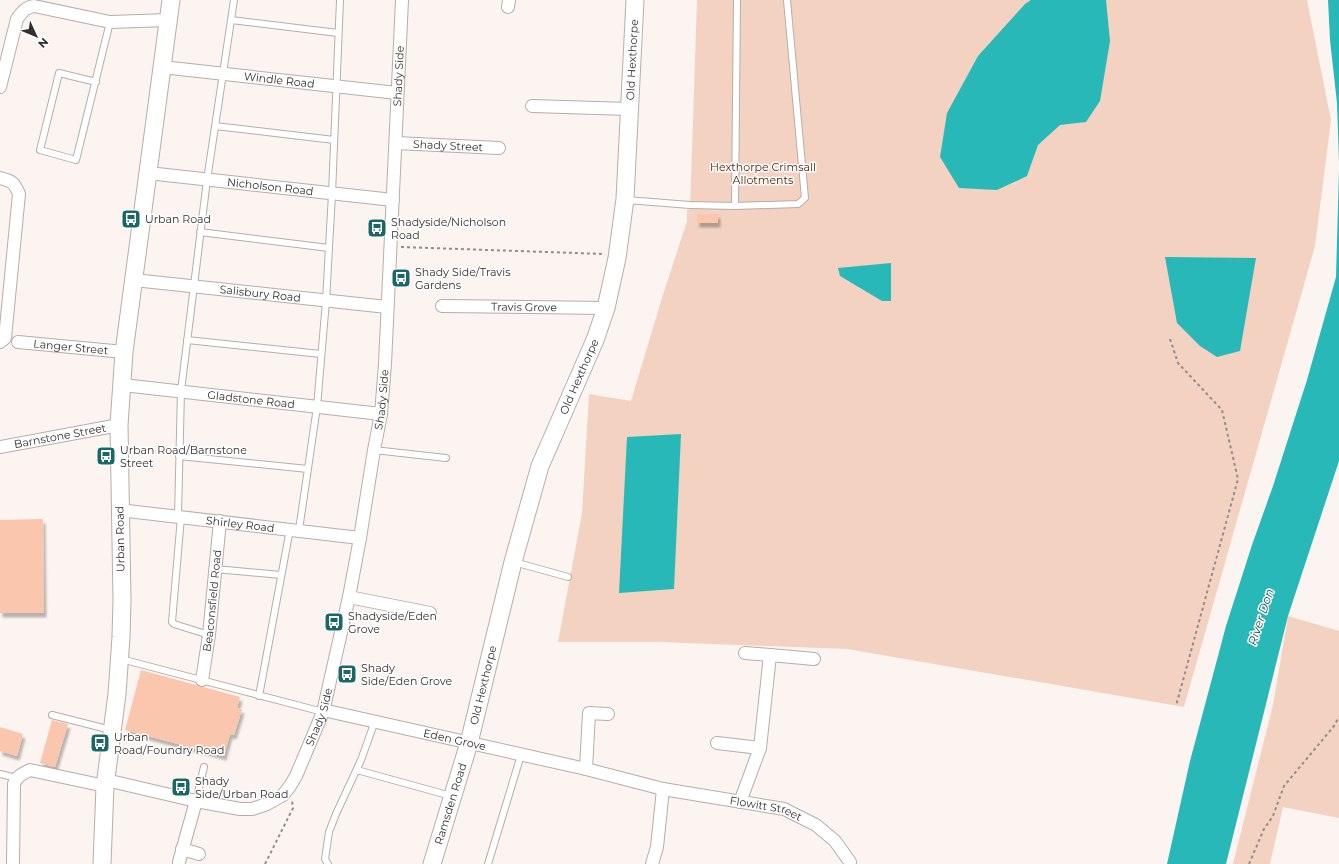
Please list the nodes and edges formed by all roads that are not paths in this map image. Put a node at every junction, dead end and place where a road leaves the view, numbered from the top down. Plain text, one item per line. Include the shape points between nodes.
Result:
1 (171, 0) edge
2 (234, 0) edge
3 (340, 0) edge
4 (402, 0) edge
5 (635, 0) edge
6 (737, 0) edge
7 (787, 0) edge
8 (169, 20) junction
9 (231, 20) junction
10 (110, 22) junction
11 (338, 33) junction
12 (4, 55) edge
13 (162, 67) junction
14 (222, 74) junction
15 (96, 82) junction
16 (336, 86) junction
17 (0, 87) edge
18 (397, 93) junction
19 (532, 106) dead end
20 (629, 109) junction
21 (215, 126) junction
22 (334, 140) junction
23 (396, 144) junction
24 (499, 148) dead end
25 (148, 174) junction
26 (0, 178) edge
27 (207, 180) junction
28 (332, 194) junction
29 (393, 200) junction
30 (625, 200) junction
31 (735, 206) junction
32 (200, 232) junction
33 (329, 248) junction
34 (134, 280) junction
35 (193, 286) junction
36 (326, 301) junction
37 (442, 306) dead end
38 (387, 307) junction
39 (606, 308) junction
40 (187, 340) junction
41 (0, 342) edge
42 (18, 342) dead end
43 (124, 352) junction
44 (322, 354) junction
45 (123, 385) junction
46 (181, 391) junction
47 (317, 407) junction
48 (381, 414) junction
49 (119, 424) junction
50 (0, 447) edge
51 (374, 450) junction
52 (180, 456) junction
53 (446, 458) dead end
54 (308, 469) junction
55 (119, 510) junction
56 (180, 516) junction
57 (220, 521) junction
58 (294, 530) junction
59 (360, 538) junction
60 (513, 562) junction
61 (215, 569) junction
62 (281, 575) junction
63 (568, 577) dead end
64 (349, 597) junction
65 (430, 613) dead end
66 (209, 635) junction
67 (745, 652) dead end
68 (770, 655) junction
69 (119, 659) junction
70 (814, 659) dead end
71 (202, 680) junction
72 (259, 696) junction
73 (323, 711) junction
74 (608, 714) dead end
75 (52, 715) dead end
76 (375, 721) junction
77 (113, 730) junction
78 (469, 743) junction
79 (717, 743) dead end
80 (760, 748) junction
81 (521, 755) junction
82 (204, 767) dead end
83 (586, 769) junction
84 (357, 770) junction
85 (0, 774) edge
86 (16, 778) junction
87 (106, 783) junction
88 (663, 790) junction
89 (452, 796) junction
90 (196, 801) junction
91 (740, 802) junction
92 (182, 849) junction
93 (199, 854) dead end
94 (850, 862) dead end
95 (180, 863) edge
96 (13, 864) edge
97 (102, 864) edge
98 (328, 864) edge
99 (432, 864) edge
100 (488, 864) edge
101 (652, 864) edge

1 - 8 street, Urban Road
2 - 9 lane
3 - 11 lane
4 - 18 street, Shady Side
5 - 20 street, Old Hexthorpe
6 - 31 lane
7 - 31 lane via 805,198 798,204
8 - 10 street
8 - 13 street, Urban Road
9 - 11 lane
9 - 14 lane
10 - 12 street via 29,7 17,18
10 - 15 lane
11 - 16 lane
12 - 17 street
13 - 14 street, Windle Road
13 - 25 street, Urban Road
14 - 16 street, Windle Road
14 - 21 lane
15 - 15 lane via 59,73 40,150 76,160
16 - 18 street, Windle Road
16 - 22 lane
18 - 23 street, Shady Side
19 - 20 street
20 - 30 street, Old Hexthorpe
21 - 22 lane
21 - 27 lane
22 - 28 lane
23 - 24 street, Shady Street
23 - 29 street, Shady Side
25 - 27 street, Nicholson Road
25 - 34 street, Urban Road
26 - 41 street via 12,182 18,194 5,338
27 - 28 street, Nicholson Road
27 - 32 lane
28 - 29 street, Nicholson Road
28 - 33 lane
29 - 38 street, Shady Side
30 - 31 lane
30 - 39 street, Old Hexthorpe via 618,254
32 - 33 lane
32 - 35 lane
33 - 36 lane
34 - 35 street, Salisbury Road
34 - 43 street, Urban Road
35 - 36 street, Salisbury Road
35 - 40 lane
36 - 38 street, Salisbury Road
36 - 44 lane
37 - 39 street, Travis Grove
38 - 48 street, Shady Side
39 - 60 street, Old Hexthorpe via 595,340 540,466
40 - 44 lane
40 - 46 lane
42 - 43 street, Langer Street
43 - 45 street, Urban Road
44 - 47 lane
45 - 46 street, Gladstone Road
45 - 49 street, Urban Road
46 - 47 street, Gladstone Road
46 - 52 lane
47 - 48 street, Gladstone Road
47 - 54 lane
48 - 51 street, Shady Side
49 - 50 street, Barnstone Street
49 - 55 street, Urban Road
51 - 53 lane
51 - 59 street, Shady Side
52 - 54 lane
52 - 56 lane
54 - 58 lane
55 - 56 street, Shirley Road
55 - 69 street, Urban Road via 122,600
56 - 57 street, Shirley Road
56 - 66 lane via 172,622
57 - 58 street, Shirley Road
57 - 61 street, Beaconsfield Road
58 - 59 street, Shirley Road
58 - 62 lane
59 - 64 street, Shady Side
60 - 63 lane
60 - 78 street, Old Hexthorpe
61 - 62 lane
61 - 66 street, Beaconsfield Road
62 - 72 lane
64 - 65 street
64 - 73 street, Shady Side
66 - 71 street, Beaconsfield Road
67 - 68 street
68 - 70 street
68 - 80 street
69 - 71 lane
69 - 77 street, Urban Road
71 - 72 lane
72 - 73 lane
73 - 76 street, Eden Grove
73 - 90 street, Shady Side via 296,776 283,795 252,809
74 - 83 street via 589,713
75 - 77 lane
76 - 78 street, Eden Grove
76 - 84 lane
77 - 87 street, Urban Road
78 - 81 street, Eden Grove
78 - 89 street, Ramsden Road
79 - 80 street
80 - 91 street
81 - 83 street, Eden Grove
81 - 100 lane
82 - 90 lane
83 - 88 street, Eden Grove
84 - 89 lane
84 - 98 lane via 329,832 325,859
85 - 86 lane
86 - 87 street, Shady Side via 30,770
86 - 96 street
87 - 90 street, Shady Side
87 - 97 street, Urban Road
88 - 91 street, Flowitt Street
88 - 101 street via 657,847
89 - 99 street, Ramsden Road
90 - 92 street
91 - 94 street, Flowitt Street via 784,809 816,825 835,841
92 - 93 street
92 - 95 street

